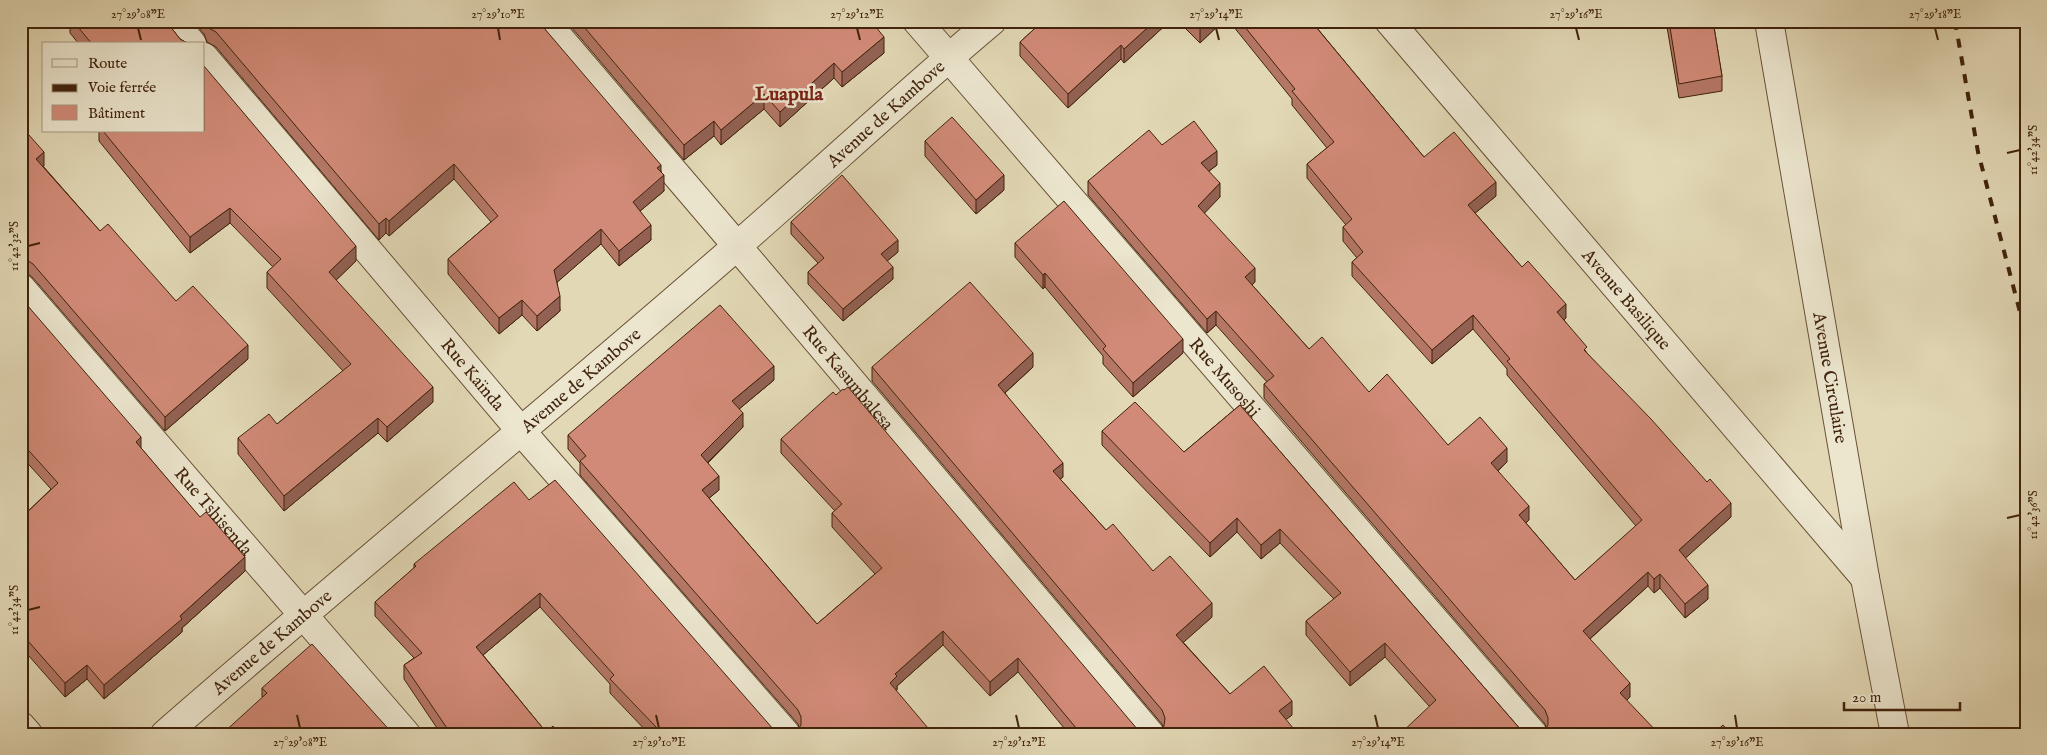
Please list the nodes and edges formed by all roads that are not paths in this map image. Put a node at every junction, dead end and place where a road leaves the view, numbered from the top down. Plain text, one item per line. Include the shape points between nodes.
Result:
1 (173, 21) edge
2 (545, 21) edge
3 (917, 21) edge
4 (992, 21) edge
5 (1389, 21) edge
6 (1769, 21) edge
7 (190, 42) edge
8 (205, 58) edge
9 (948, 58) junction
10 (737, 246) junction
11 (21, 288) edge
12 (521, 431) junction
13 (1865, 578) junction
14 (303, 613) junction
15 (21, 726) edge
16 (28, 734) edge
17 (165, 734) edge
18 (406, 734) edge
19 (786, 734) edge
20 (1150, 734) edge
21 (1533, 734) edge
22 (1895, 734) edge

1 - 7 street
2 - 10 street, Rue Kasumbalesa
3 - 9 street, Rue Musoshi
4 - 9 street, Avenue de Kambove
5 - 13 street, Avenue Basilique
6 - 13 street, Avenue Circulaire
8 - 12 street, Rue Kaïnda
9 - 10 street, Avenue de Kambove
9 - 21 street, Rue Musoshi
10 - 12 street, Avenue de Kambove
10 - 20 street, Rue Kasumbalesa
11 - 14 street, Rue Tshisenda
12 - 14 street, Avenue de Kambove
12 - 19 street, Rue Kaïnda
13 - 22 street, Avenue Circulaire
14 - 17 street, Avenue de Kambove
14 - 18 street, Rue Tshisenda
15 - 16 street

